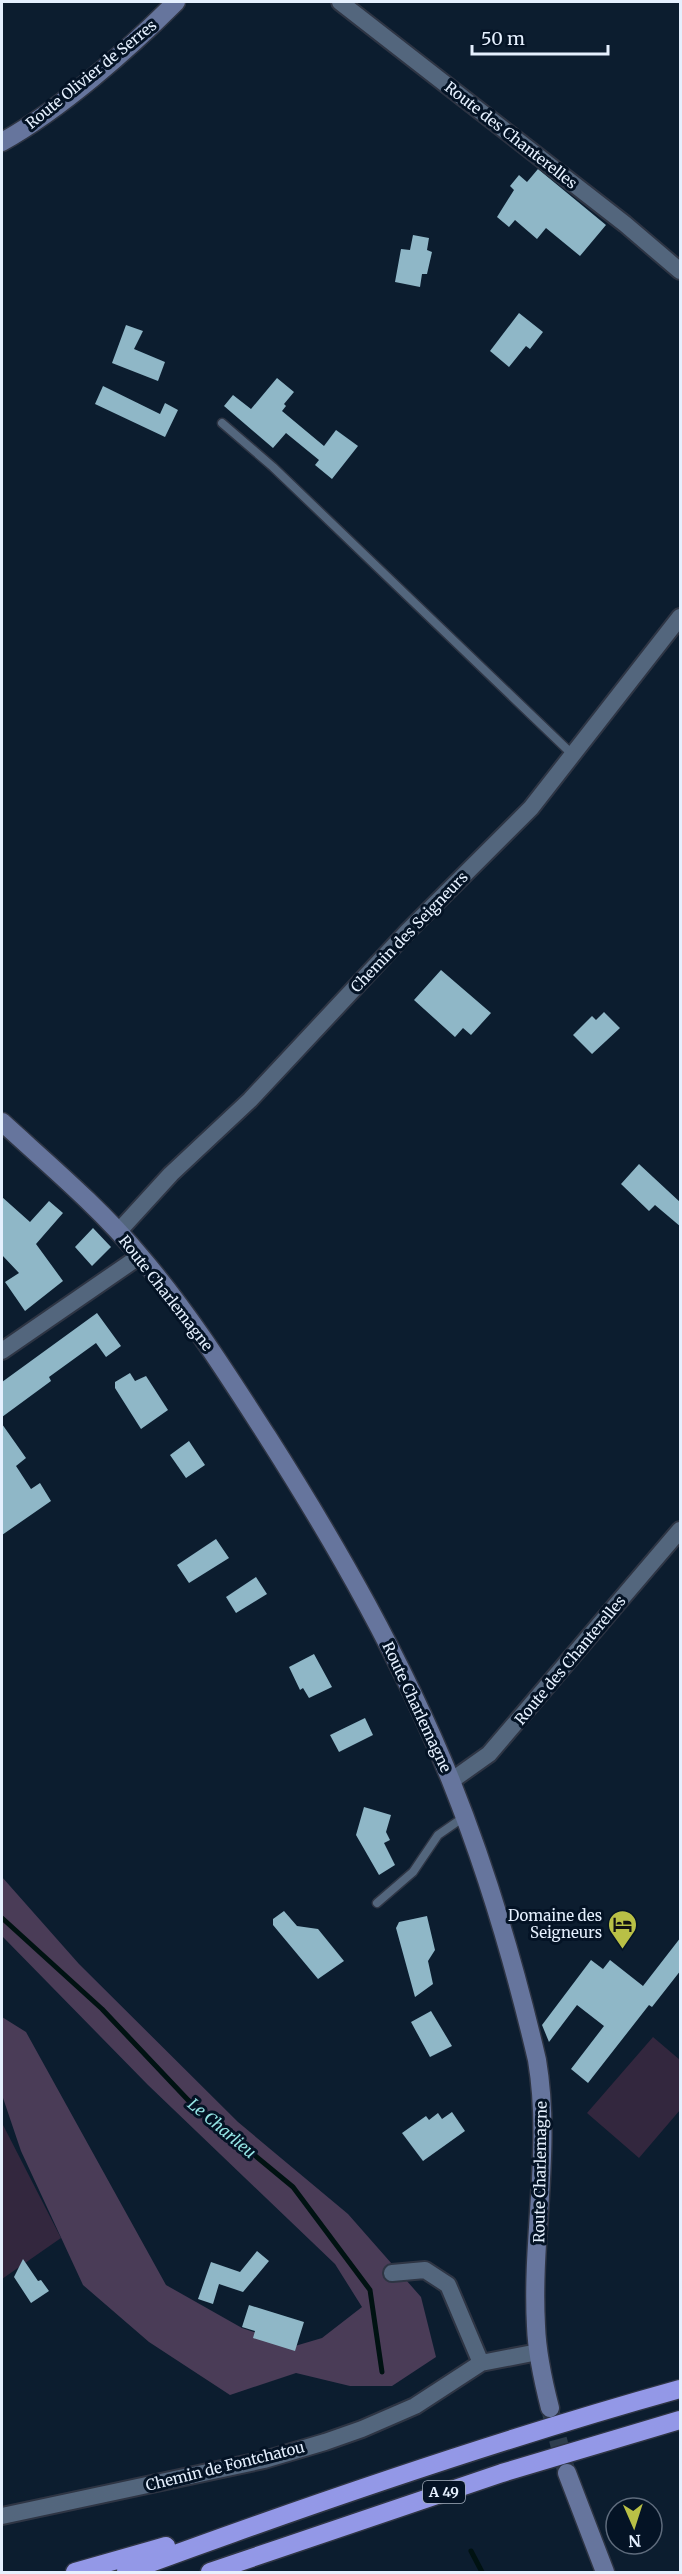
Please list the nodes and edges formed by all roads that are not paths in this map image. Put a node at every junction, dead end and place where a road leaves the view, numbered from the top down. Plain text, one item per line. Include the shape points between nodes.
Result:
1 (176, 2) edge
2 (340, 2) edge
3 (2, 142) edge
4 (681, 271) edge
5 (222, 423) dead end
6 (681, 617) edge
7 (573, 755) junction
8 (2, 1122) edge
9 (118, 1232) junction
10 (140, 1256) junction
11 (2, 1351) edge
12 (681, 1530) edge
13 (451, 1781) junction
14 (465, 1817) junction
15 (377, 1903) dead end
16 (392, 2273) dead end
17 (538, 2352) junction
18 (481, 2363) junction
19 (681, 2389) edge
20 (550, 2408) tunnel mouth
21 (681, 2420) edge
22 (567, 2473) tunnel mouth
23 (357, 2490) junction
24 (2, 2516) edge
25 (75, 2572) edge
26 (126, 2572) edge
27 (210, 2572) edge
28 (605, 2572) edge

1 - 3 main road, Route Olivier de Serres via 138,39 25,129
2 - 4 street, Route des Chanterelles
5 - 7 lane via 273,467
6 - 7 street, Chemin des Seigneurs
7 - 9 street, Chemin des Seigneurs via 531,808
8 - 9 main road, Route Charlemagne
9 - 10 main road, Route Charlemagne
10 - 11 street
10 - 13 main road, Route Charlemagne via 209,1347 332,1539 414,1696
12 - 13 street, Route des Chanterelles via 489,1754
13 - 14 main road, Route Charlemagne
14 - 15 lane via 438,1835 413,1872
14 - 17 main road, Route Charlemagne via 515,1974 542,2087
16 - 18 street via 425,2270 448,2284
17 - 18 street, Chemin de Fontchatou
17 - 20 main road, Route Charlemagne
18 - 24 street, Chemin de Fontchatou via 415,2406 325,2442 264,2460
19 - 23 highway, A 49
21 - 27 highway, A 49 via 502,2473
22 - 28 main road
23 - 25 highway
23 - 26 highway, A 49

